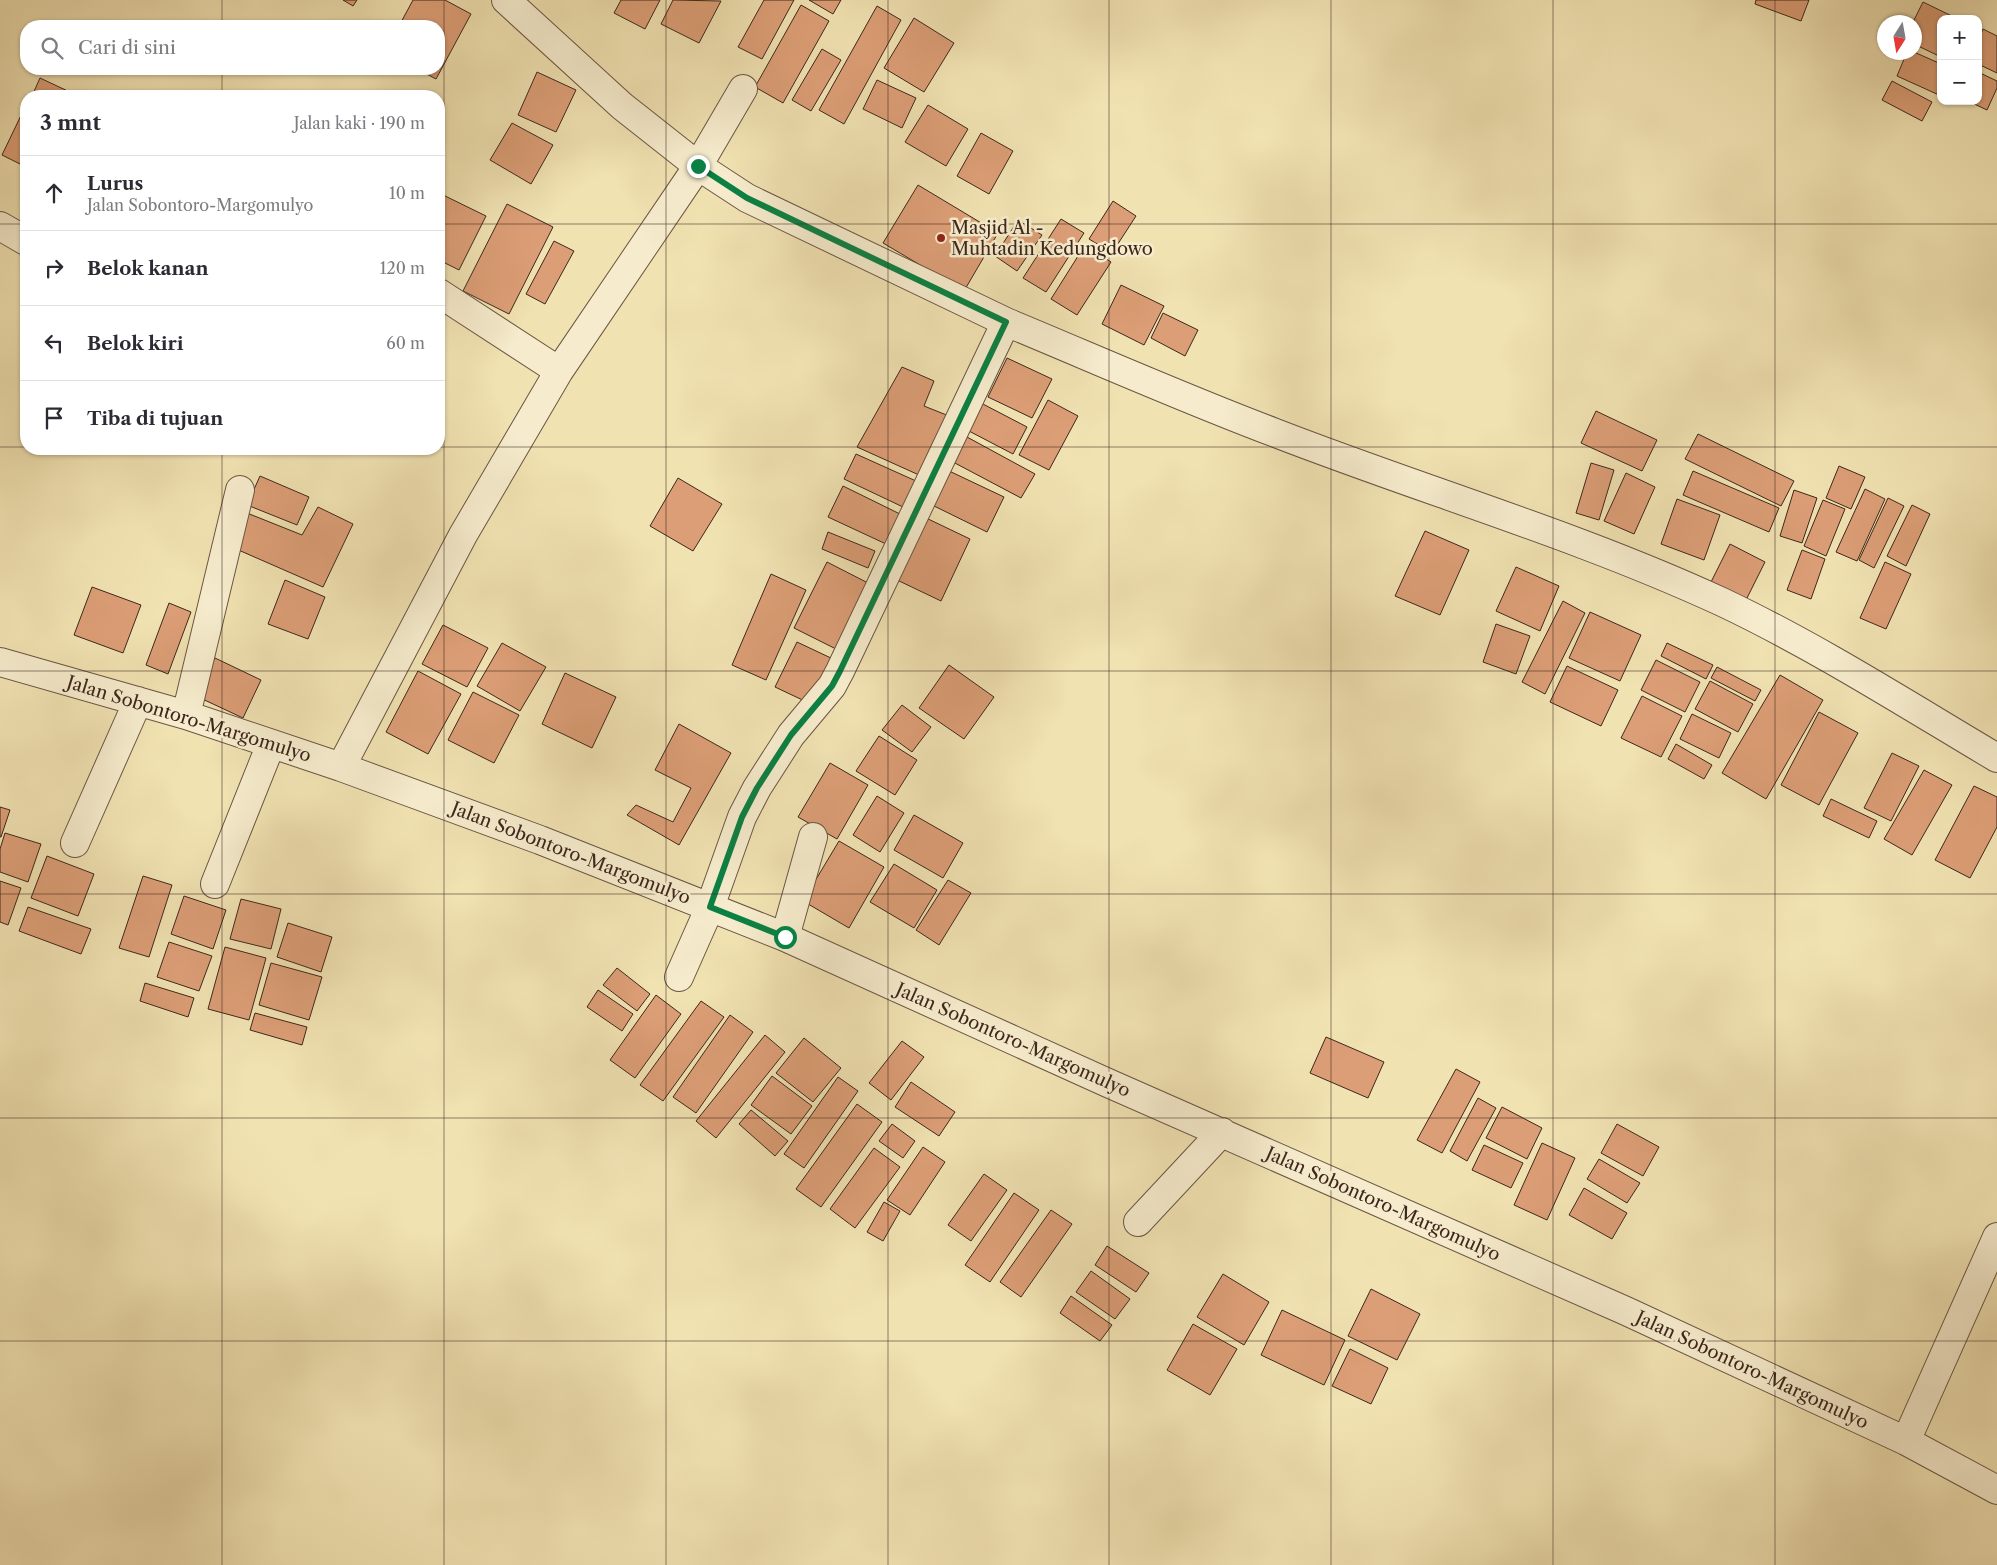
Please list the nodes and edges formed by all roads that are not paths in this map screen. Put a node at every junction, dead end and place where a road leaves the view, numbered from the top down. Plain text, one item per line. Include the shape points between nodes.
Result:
1 (506, 0) edge
2 (743, 89) dead end
3 (698, 166) junction
4 (0, 226) edge
5 (20, 238) edge
6 (445, 296) edge
7 (1006, 322) junction
8 (559, 372) junction
9 (240, 490) dead end
10 (0, 662) edge
11 (138, 701) junction
12 (186, 715) junction
13 (272, 744) junction
14 (1997, 758) edge
15 (341, 767) junction
16 (813, 837) dead end
17 (75, 843) dead end
18 (215, 884) dead end
19 (710, 907) junction
20 (785, 937) junction
21 (679, 977) dead end
22 (1222, 1132) junction
23 (1138, 1222) dead end
24 (1997, 1237) edge
25 (1906, 1441) junction
26 (1997, 1490) edge

1 - 3 street via 622,106
2 - 3 street
3 - 7 street via 747,198
3 - 8 street
4 - 5 street
6 - 8 street
7 - 14 street via 1272,432 1509,517 1722,602 1816,650
7 - 19 street via 840,671 832,686 791,735 742,817
8 - 15 street via 462,535
9 - 12 street
10 - 11 street, Jalan Sobontoro-Margomulyo
11 - 12 street, Jalan Sobontoro-Margomulyo
11 - 17 street
12 - 13 street, Jalan Sobontoro-Margomulyo
13 - 15 street, Jalan Sobontoro-Margomulyo
13 - 18 street
15 - 19 street, Jalan Sobontoro-Margomulyo
16 - 20 street
19 - 20 street, Jalan Sobontoro-Margomulyo
19 - 21 street
20 - 22 street, Jalan Sobontoro-Margomulyo
22 - 23 street
22 - 25 street, Jalan Sobontoro-Margomulyo via 1626,1311
24 - 25 street
25 - 26 street, Jalan Sobontoro-Margomulyo

